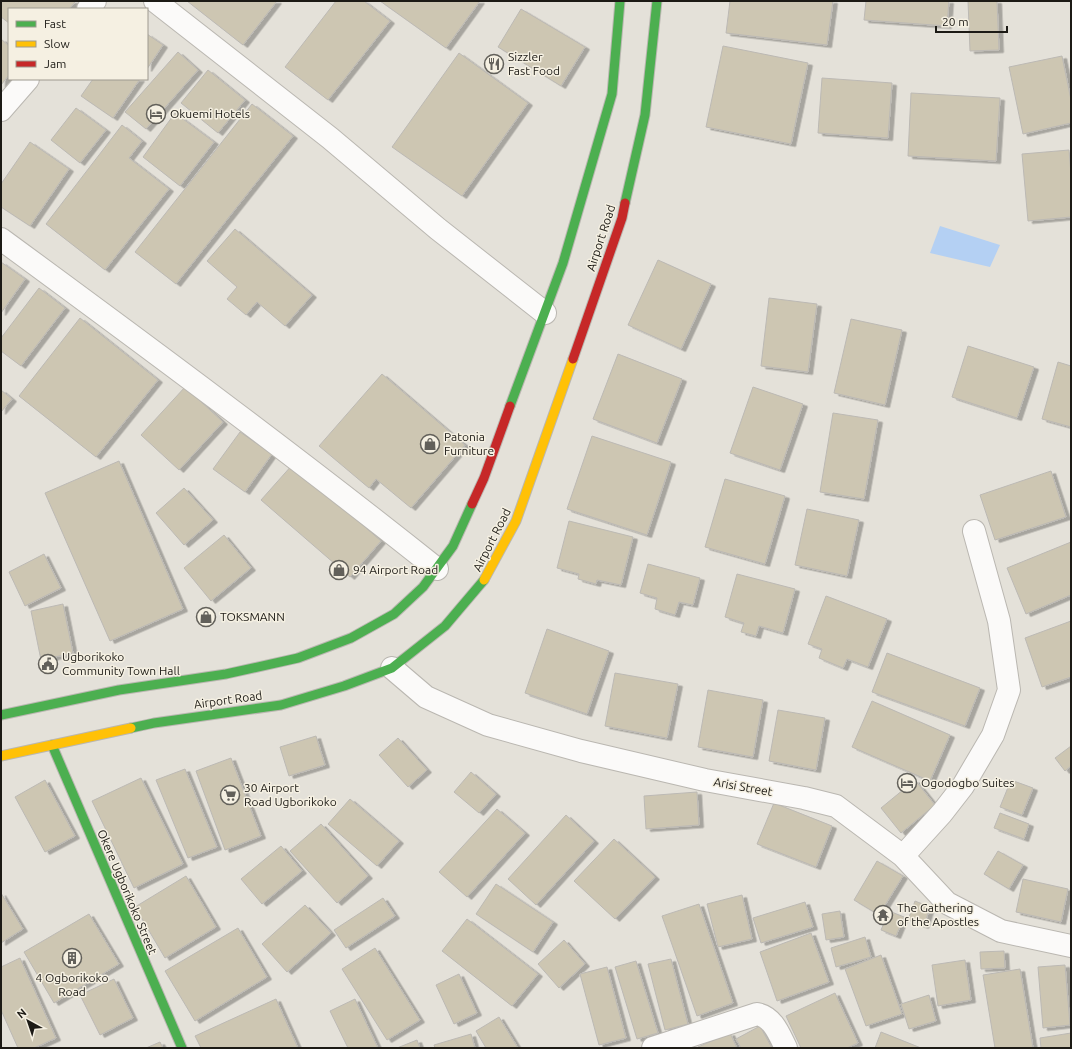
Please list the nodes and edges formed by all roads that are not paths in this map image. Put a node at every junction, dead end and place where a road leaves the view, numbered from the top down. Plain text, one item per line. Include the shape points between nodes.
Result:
1 (155, 1) edge
2 (620, 1) edge
3 (657, 1) edge
4 (27, 80) edge
5 (1, 110) edge
6 (1, 239) edge
7 (545, 313) junction
8 (974, 531) dead end
9 (437, 569) junction
10 (392, 668) junction
11 (1, 715) edge
12 (52, 745) junction
13 (1, 756) edge
14 (903, 856) junction
15 (1071, 946) edge
16 (182, 1048) edge
17 (653, 1048) edge
18 (786, 1048) edge

1 - 7 street via 330,138 438,229
2 - 7 main road via 612,94 563,263
3 - 10 main road, Airport Road via 645,115 622,218 516,521 484,581 445,626
4 - 5 street
6 - 9 street via 215,396
7 - 9 main road via 484,478 453,546
8 - 14 street via 999,621 1009,690 993,735 963,786 942,814
9 - 11 main road via 423,587 394,614 351,638 298,658 226,674 119,690
10 - 12 main road, Airport Road via 281,705 154,723
10 - 14 street, Arisi Street via 426,697 488,725 690,777 836,806
12 - 13 main road, Airport Road
12 - 16 main road, Okere Ugborikoko Street
14 - 15 street, Arisi Street via 947,903 1001,931
17 - 18 street via 757,1014 765,1016 772,1023

